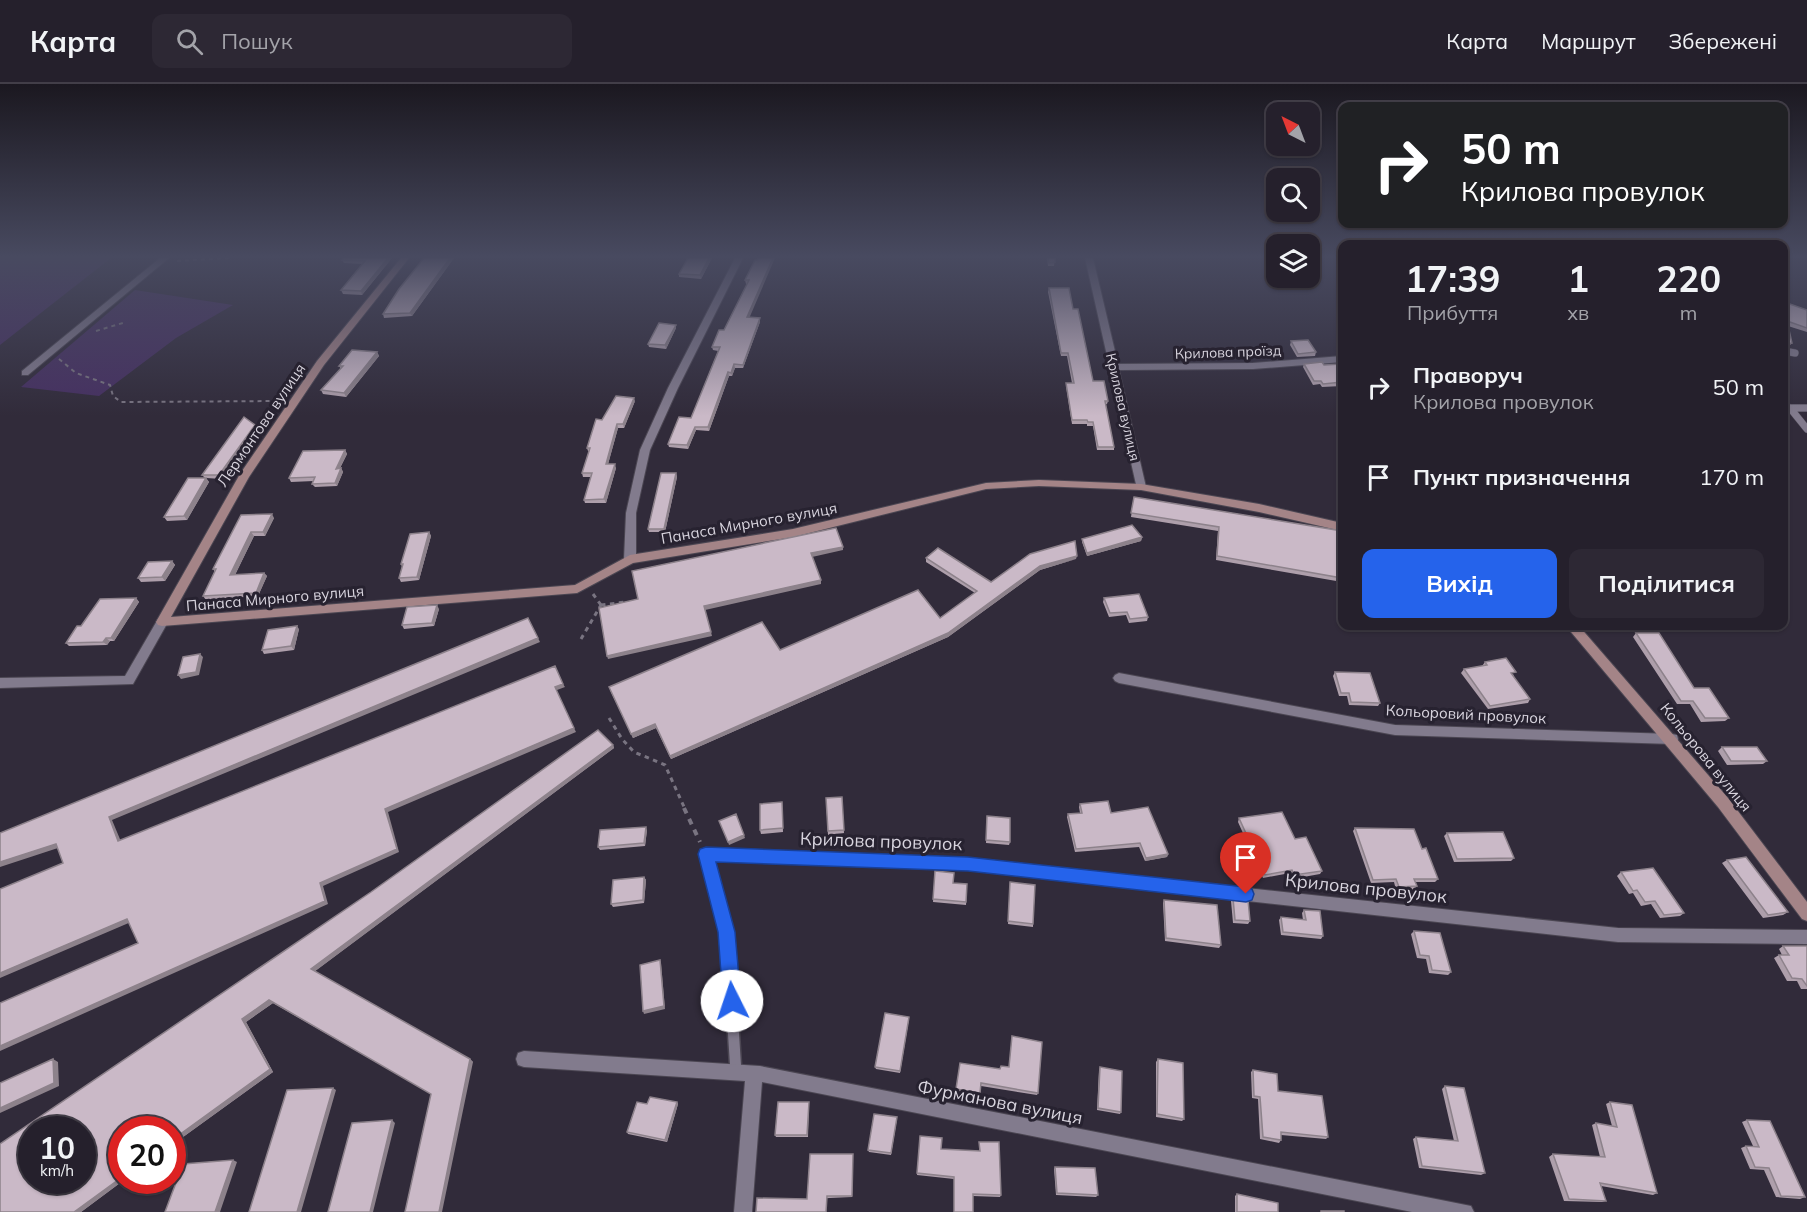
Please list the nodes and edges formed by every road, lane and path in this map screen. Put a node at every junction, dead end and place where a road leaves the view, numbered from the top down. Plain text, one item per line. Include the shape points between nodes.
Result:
1 (101, 311) edge
2 (362, 311) edge
3 (712, 311) edge
4 (1101, 311) edge
5 (51, 352) junction
6 (1788, 352) edge
7 (1795, 353) dead end
8 (1338, 359) edge
9 (1114, 367) junction
10 (25, 373) dead end
11 (294, 401) junction
12 (1807, 408) edge
13 (1807, 429) edge
14 (1141, 487) junction
15 (1338, 526) edge
16 (630, 559) junction
17 (635, 601) edge
18 (162, 622) junction
19 (1576, 630) edge
20 (581, 639) dead end
21 (1119, 678) dead end
22 (0, 683) edge
23 (609, 718) dead end
24 (1672, 739) junction
25 (706, 854) junction
26 (1807, 914) edge
27 (1807, 937) edge
28 (524, 1059) dead end
29 (736, 1073) junction
30 (754, 1074) junction
31 (743, 1212) edge
32 (1465, 1212) edge

1 - 5 street
2 - 11 street, Лермонтова вулиця
3 - 16 street via 645,450 632,513
4 - 9 street, Крилова вулиця
5 - 10 street
5 - 11 path via 76,373 110,385 113,396 121,402
6 - 7 lane
8 - 9 street, Крилова проїзд via 1253,366
9 - 14 street, Крилова вулиця
11 - 18 street, Лермонтова вулиця via 232,494
12 - 13 lane via 1790,408
14 - 15 street, Панаса Мирного вулиця
14 - 16 street, Панаса Мирного вулиця via 1040,483 986,486 793,533
16 - 18 street, Панаса Мирного вулиця via 577,589
17 - 20 path via 601,605
18 - 22 street via 129,681
19 - 24 street, Кольорова вулиця
21 - 24 street, Кольоровий провулок via 1395,730
23 - 25 path via 633,751 665,765
24 - 26 street, Кольорова вулиця
25 - 27 street, Крилова провулок via 968,864 1618,935
25 - 29 lane via 727,932
28 - 29 street, Фурманова вулиця
29 - 30 street, Фурманова вулиця
30 - 31 street
30 - 32 street, Фурманова вулиця

